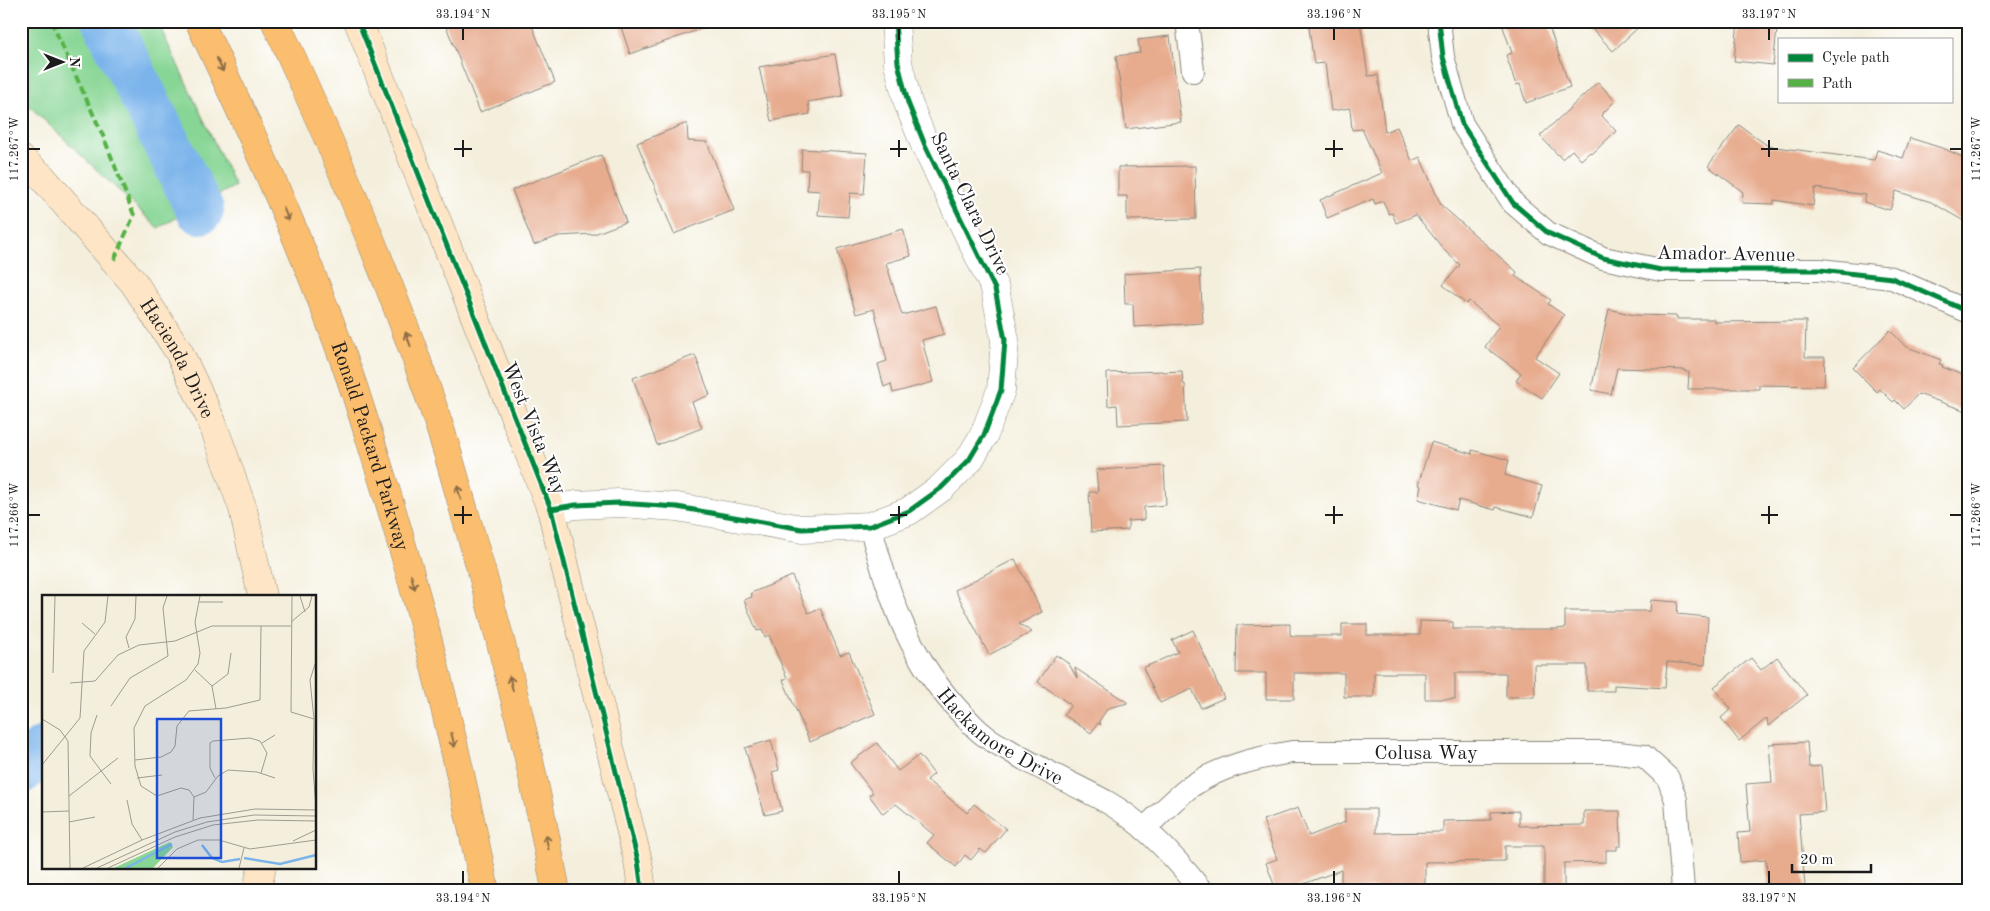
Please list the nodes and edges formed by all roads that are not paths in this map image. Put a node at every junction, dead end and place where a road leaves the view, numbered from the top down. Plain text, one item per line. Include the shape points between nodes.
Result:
1 (199, 21) edge
2 (275, 21) edge
3 (358, 21) edge
4 (895, 21) edge
5 (1187, 21) edge
6 (1439, 21) edge
7 (1193, 72) dead end
8 (21, 159) edge
9 (1969, 312) edge
10 (551, 509) junction
11 (870, 526) junction
12 (262, 595) edge
13 (1144, 828) junction
14 (262, 868) edge
15 (257, 890) edge
16 (485, 890) edge
17 (556, 890) edge
18 (642, 890) edge
19 (1201, 890) edge
20 (1684, 890) edge

1 -> 16 highway, Ronald Packard Parkway via 243,113 296,238 350,378 401,539 431,648
17 -> 2 highway via 490,598 438,422 377,253
3 - 10 main road, West Vista Way
4 - 11 street, Santa Clara Drive via 898,63 908,103 925,146 995,289 1005,340 1001,390 984,435 969,460 941,488 909,511
5 - 7 street
6 - 9 street, Amador Avenue via 1443,57 1462,124 1513,202 1548,233 1603,258 1661,270 1820,270 1892,278
8 - 12 main road, Hacienda Drive via 42,177 134,283 179,352 212,422 243,509
10 - 11 street, Santa Clara Drive via 619,503 676,508 802,529
10 - 18 main road, West Vista Way
11 - 13 street, Hackamore Drive via 886,585 908,638 949,700 984,736 1108,803
13 - 19 street, Hackamore Drive
13 - 20 street, Colusa Way via 1190,788 1219,771 1257,758 1292,752 1609,752 1644,756 1668,778 1676,800
14 - 15 main road

